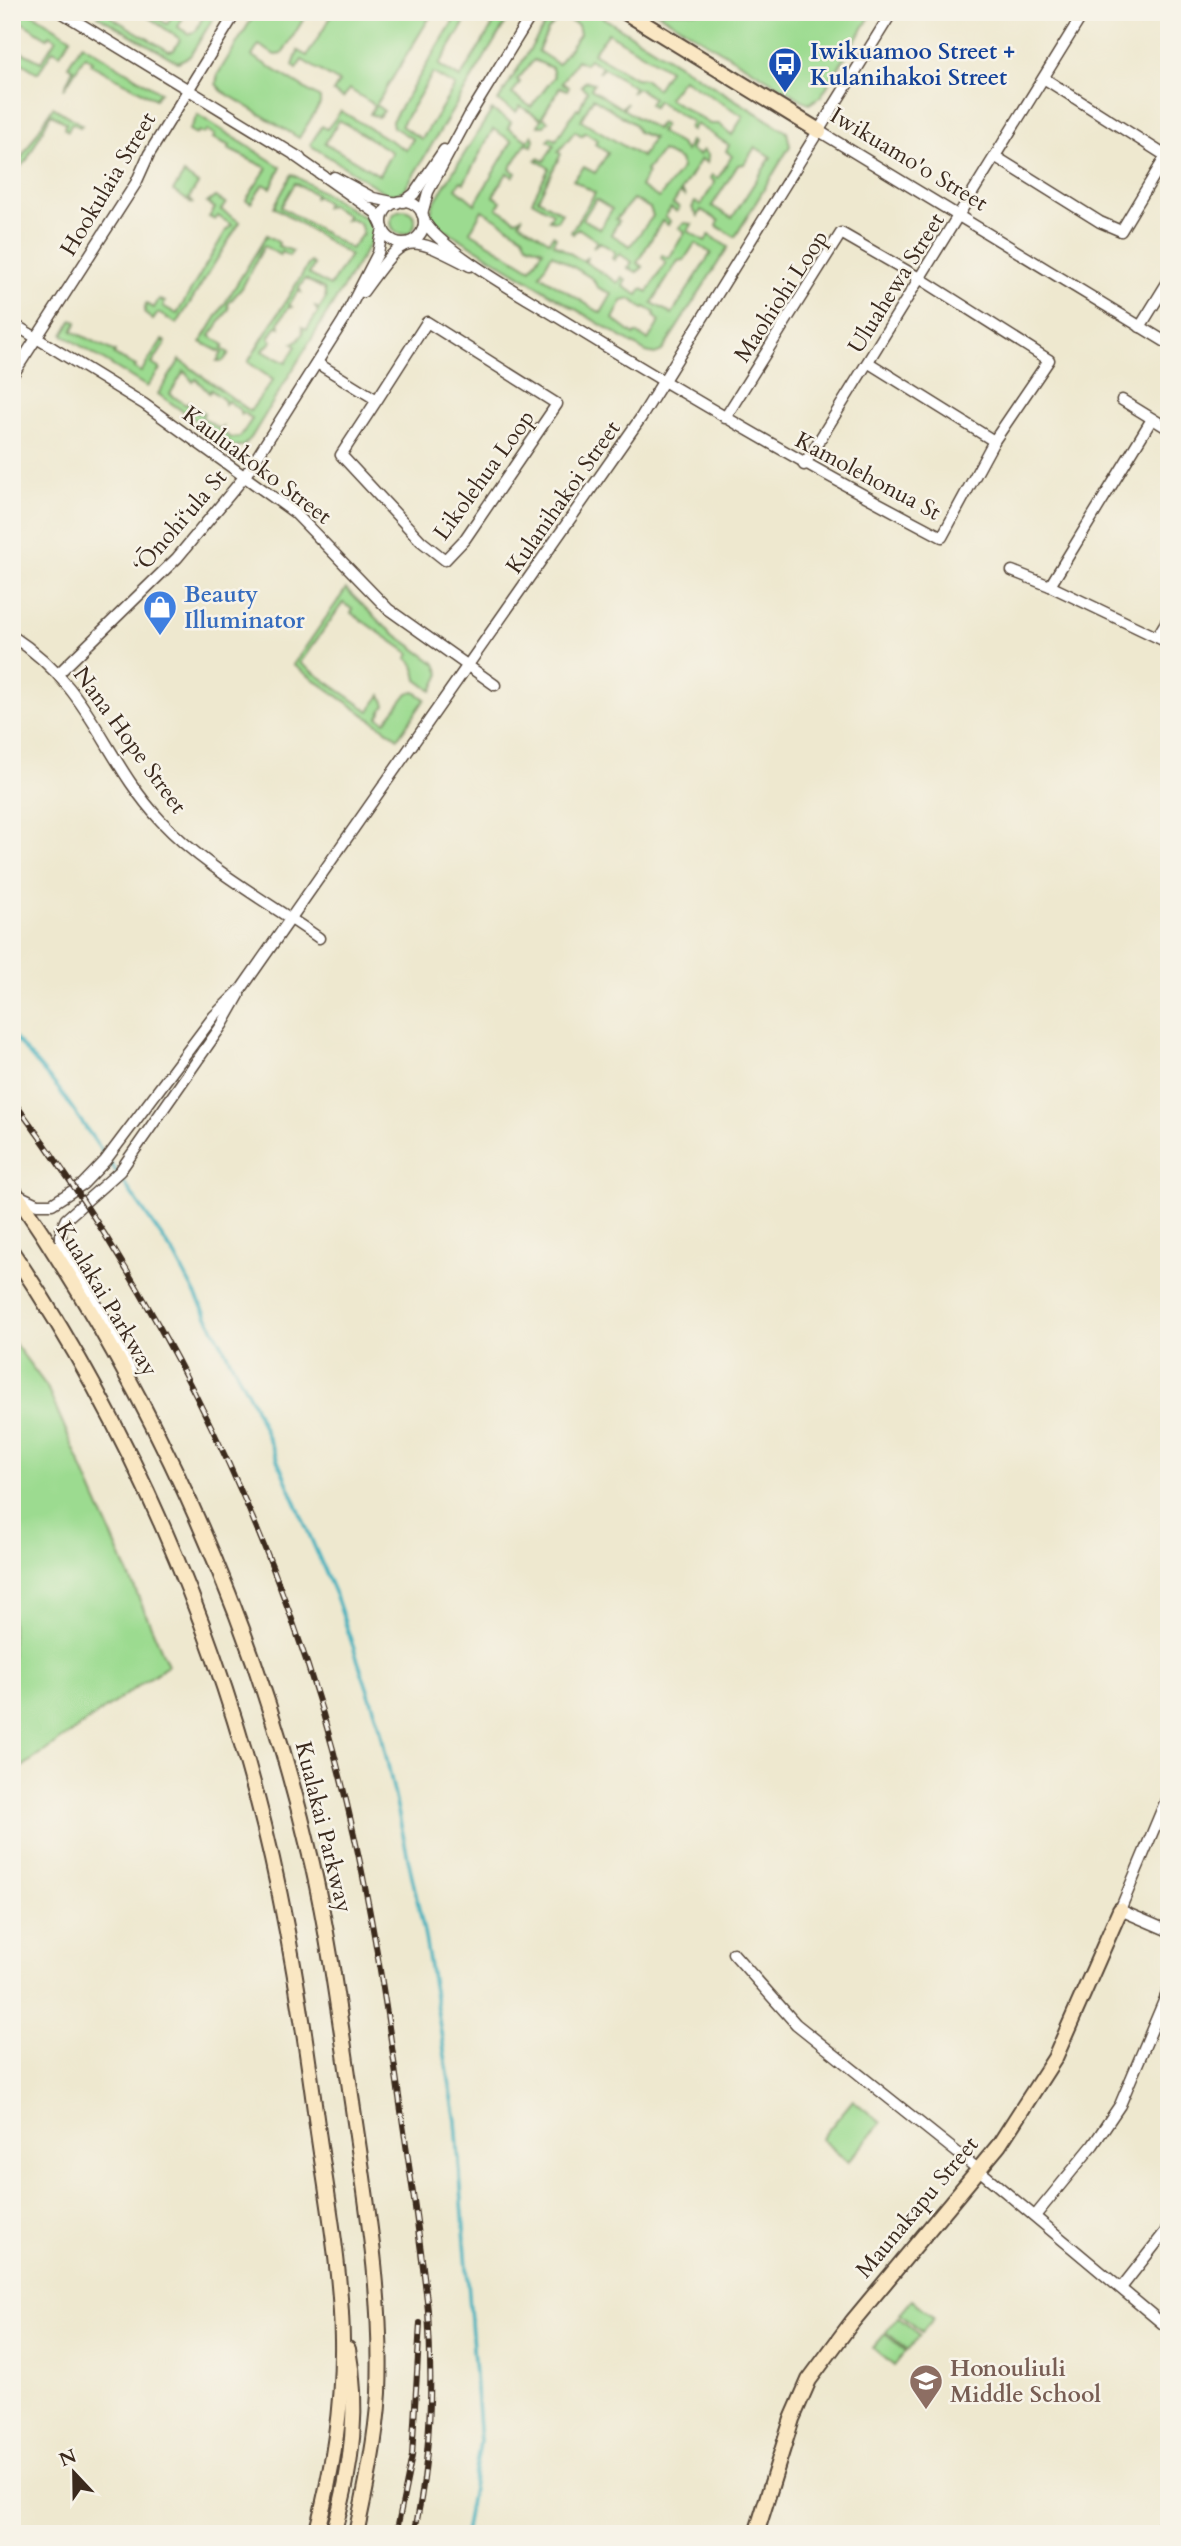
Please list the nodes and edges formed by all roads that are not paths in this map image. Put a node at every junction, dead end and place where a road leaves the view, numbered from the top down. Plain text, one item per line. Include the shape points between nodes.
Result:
1 (61, 12) edge
2 (236, 12) edge
3 (533, 12) edge
4 (625, 12) edge
5 (892, 12) edge
6 (1084, 12) edge
7 (1045, 79) junction
8 (188, 90) junction
9 (469, 116) junction
10 (819, 131) junction
11 (1168, 154) edge
12 (295, 156) junction
13 (996, 157) junction
14 (400, 202) junction
15 (960, 215) junction
16 (423, 217) junction
17 (383, 228) junction
18 (407, 243) junction
19 (921, 279) junction
20 (1169, 280) edge
21 (505, 285) junction
22 (343, 321) junction
23 (12, 323) edge
24 (1140, 327) junction
25 (36, 337) junction
26 (1169, 344) edge
27 (869, 362) junction
28 (317, 363) junction
29 (12, 376) edge
30 (664, 383) junction
31 (377, 400) junction
32 (1122, 400) dead end
33 (725, 418) junction
34 (1152, 419) junction
35 (1169, 429) edge
36 (994, 441) junction
37 (804, 465) junction
38 (245, 477) junction
39 (1012, 571) dead end
40 (1050, 586) junction
41 (1169, 617) edge
42 (12, 636) edge
43 (1157, 637) junction
44 (1169, 643) edge
45 (468, 666) junction
46 (59, 673) junction
47 (495, 685) dead end
48 (292, 918) junction
49 (320, 938) dead end
50 (242, 988) junction
51 (12, 1188) edge
52 (12, 1252) edge
53 (147, 1412) junction
54 (1169, 1793) edge
55 (1120, 1910) junction
56 (1169, 1931) edge
57 (733, 1953) dead end
58 (1169, 1989) edge
59 (979, 2170) junction
60 (1035, 2216) junction
61 (1169, 2227) edge
62 (1121, 2288) junction
63 (340, 2303) junction
64 (1169, 2329) edge
65 (1169, 2521) edge
66 (316, 2534) edge
67 (334, 2534) edge
68 (356, 2534) edge
69 (756, 2534) edge
70 (1159, 2534) edge

1 - 8 street
2 - 8 street, Hookulaia Street
3 - 9 street
4 - 10 main road, Iwikuamo'o Street
5 - 10 street, Kulanihakoi Street
6 - 7 street, Uluahewa Street
7 - 11 street
7 - 13 street, Uluahewa Street
8 - 12 street
8 - 25 street, Hookulaia Street via 136,183
9 - 14 street via 414,194
9 - 16 street via 428,192
10 - 15 street, Iwikuamo'o Street
10 - 30 street, Kulanihakoi Street
11 - 13 street via 1121,231
12 - 14 street via 373,198
12 - 17 street via 371,209
13 - 15 street, Uluahewa Street
14 - 16 street via 415,205
14 - 17 street via 387,210
15 - 19 street, Uluahewa Street
15 - 24 street, Iwikuamo'o Street
16 - 18 street via 418,237
16 - 21 street, Kamolehonua St via 433,235
17 - 18 street via 395,242
17 - 22 street, ‘Ōnohi‘ula St via 378,253
18 - 21 street, Kamolehonua St via 433,247
18 - 22 street via 392,252
19 - 27 street, Uluahewa Street
19 - 33 street, Maohiohi Loop via 841,233
19 - 36 street, Kamolehonua St via 1049,360
20 - 24 street
21 - 30 street, Kamolehonua St
22 - 28 street, ‘Ōnohi‘ula St
23 - 25 street, Kauluakoko Street
24 - 26 street, Iwikuamo'o Street
25 - 29 street, Hookulaia Street
25 - 38 street, Kauluakoko Street via 144,404
27 - 36 street
27 - 37 street, Uluahewa Street
28 - 31 street
28 - 38 street, ‘Ōnohi‘ula St
30 - 33 street, Kamolehonua St
30 - 45 street, Kulanihakoi Street
31 - 31 street, Likolehua Loop via 341,455 421,541 445,560 465,540 557,404 427,323
32 - 34 street
33 - 37 street, Kamolehonua St
34 - 35 street
34 - 40 street
36 - 37 street, Kamolehonua St via 942,537
38 - 45 street, Kauluakoko Street via 304,520 388,609
38 - 46 street, ‘Ōnohi‘ula St via 177,558
39 - 40 street
40 - 43 street
41 - 43 street
42 - 46 street, Nana Hope Street
43 - 44 street
45 - 47 street, Kauluakoko Street
45 - 48 street, Kulanihakoi Street
46 - 48 street, Nana Hope Street via 161,821 193,850
48 - 49 street, Nana Hope Street
48 - 50 street, Kulanihakoi Street
50 - 51 street, Kulanihakoi Street via 214,1016 100,1168 68,1196 42,1205
50 - 53 street, Kulanihakoi Street via 222,1025 114,1178 63,1223 61,1246 116,1338
51 - 53 main road, Kualakai Parkway via 102,1330
52 - 63 main road via 67,1340 134,1467 191,1596 226,1695 264,1823 292,1957
53 - 68 main road, Kualakai Parkway via 200,1521 247,1641 284,1755 320,1902 378,2306 376,2420
54 - 55 street
55 - 56 street
55 - 59 main road, Maunakapu Street via 1055,2058
57 - 59 street via 796,2024
58 - 60 street via 1120,2105
59 - 60 street
59 - 69 main road, Maunakapu Street via 809,2380
60 - 62 street
61 - 62 street
62 - 64 street
63 - 66 main road via 339,2410 328,2489
63 - 67 main road via 355,2404 346,2483
65 - 70 main road

